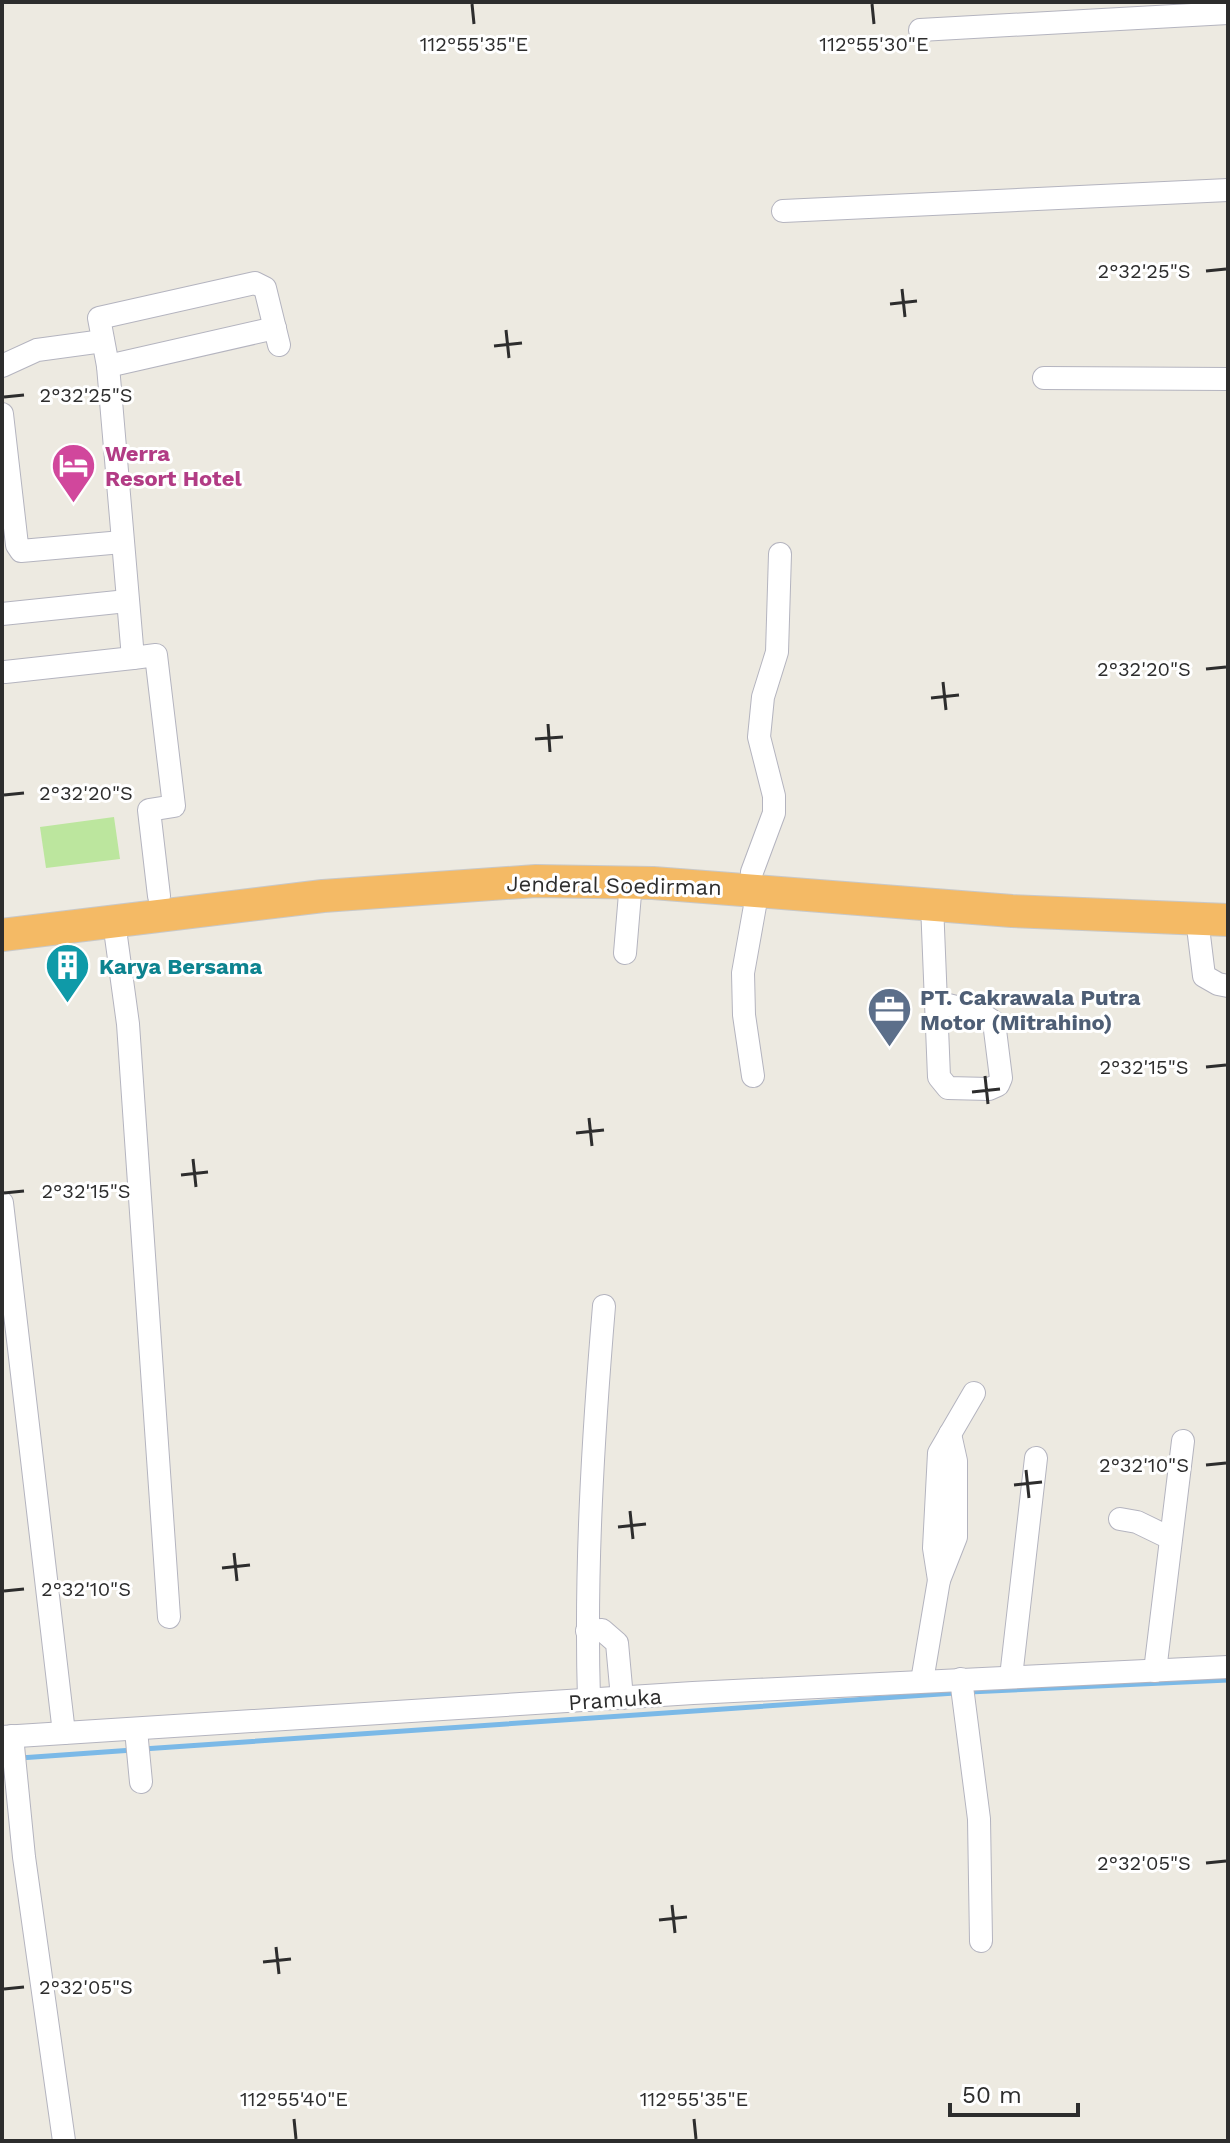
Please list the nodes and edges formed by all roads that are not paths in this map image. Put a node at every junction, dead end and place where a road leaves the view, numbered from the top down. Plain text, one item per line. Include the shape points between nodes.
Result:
1 (1228, 13) edge
2 (920, 30) dead end
3 (1228, 190) edge
4 (783, 211) dead end
5 (103, 341) junction
6 (2, 366) edge
7 (108, 366) junction
8 (1044, 378) dead end
9 (1228, 379) edge
10 (2, 414) edge
11 (122, 542) junction
12 (780, 554) dead end
13 (127, 601) junction
14 (2, 614) edge
15 (133, 658) junction
16 (5, 672) dead end
17 (755, 880) junction
18 (631, 882) junction
19 (159, 896) junction
20 (1228, 901) edge
21 (932, 904) junction
22 (2, 914) edge
23 (1212, 920) edge
24 (114, 922) junction
25 (2, 935) edge
26 (625, 953) dead end
27 (1228, 986) edge
28 (936, 1002) dead end
29 (753, 1076) dead end
30 (2, 1203) edge
31 (4, 1230) edge
32 (604, 1306) dead end
33 (974, 1393) dead end
34 (1183, 1441) dead end
35 (1036, 1458) dead end
36 (1120, 1519) dead end
37 (1170, 1538) junction
38 (169, 1617) dead end
39 (587, 1631) junction
40 (1228, 1667) edge
41 (1155, 1671) junction
42 (1011, 1677) junction
43 (961, 1679) junction
44 (922, 1681) junction
45 (622, 1698) junction
46 (589, 1700) junction
47 (64, 1733) junction
48 (9, 1740) edge
49 (981, 1941) dead end
50 (64, 2141) edge

1 - 2 street
3 - 4 street
5 - 6 street via 37,350
5 - 7 street
5 - 7 street via 99,318 248,284 265,288 277,336
7 - 11 street
8 - 9 street
10 - 11 street via 21,551
11 - 13 street
12 - 17 street via 777,652 763,697 759,737 774,813
13 - 14 street
13 - 15 street
15 - 16 street
15 - 19 street via 156,655 174,806 149,810
17 - 18 highway, Jenderal Soedirman
17 - 19 highway, Jenderal Soedirman via 651,864 537,862
17 - 20 highway, Jenderal Soedirman
17 - 21 highway, Jenderal Soedirman
17 - 29 street via 743,973
18 - 24 highway, Jenderal Soedirman via 427,888
18 - 26 street
19 - 22 highway, Jenderal Soedirman
21 - 23 highway, Jenderal Soedirman
21 - 28 street
23 - 27 street via 1204,976
24 - 25 highway, Jenderal Soedirman
24 - 38 street via 128,1024
30 - 31 street
31 - 47 street
32 - 39 street via 594,1420
33 - 44 street via 950,1434 956,1461 946,1504 956,1537 939,1580
34 - 37 street
35 - 42 street
36 - 37 street
37 - 41 street
39 - 45 street via 602,1630 617,1643
39 - 46 street
40 - 41 street, Pramuka
41 - 42 street, Pramuka
42 - 43 street, Pramuka
43 - 44 street, Pramuka
43 - 49 street via 979,1819
44 - 45 street, Pramuka
45 - 46 street, Pramuka
46 - 47 street, Pramuka via 138,1754
47 - 48 street, Pramuka
48 - 50 street

